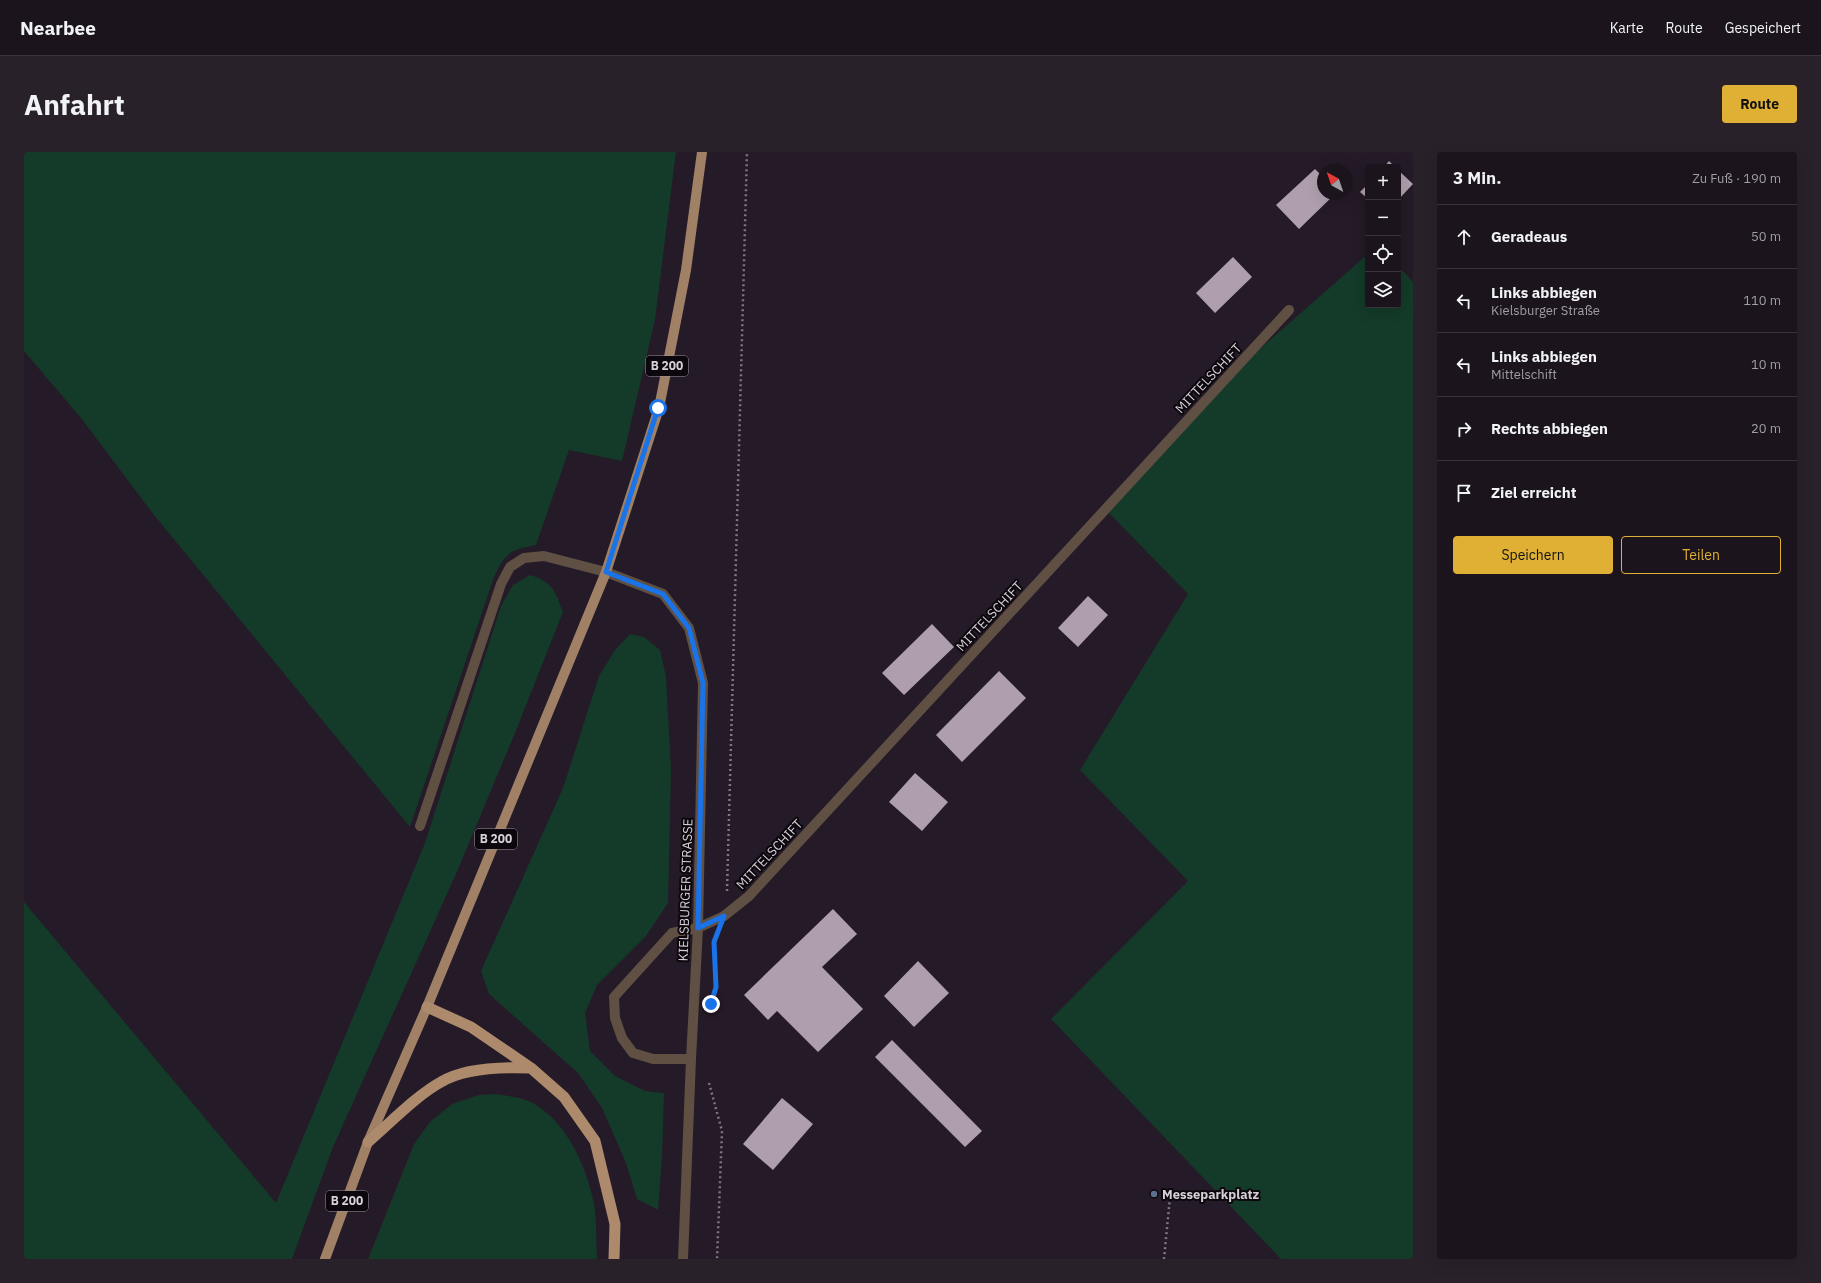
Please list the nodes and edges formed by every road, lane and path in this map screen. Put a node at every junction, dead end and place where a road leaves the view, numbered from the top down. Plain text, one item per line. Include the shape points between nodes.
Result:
1 (702, 152) edge
2 (747, 152) edge
3 (1288, 310) dead end
4 (606, 572) junction
5 (420, 826) dead end
6 (724, 916) junction
7 (698, 928) junction
8 (715, 964) dead end
9 (712, 998) dead end
10 (427, 1007) junction
11 (691, 1059) junction
12 (531, 1068) junction
13 (708, 1081) dead end
14 (368, 1142) junction
15 (1170, 1197) dead end
16 (326, 1259) edge
17 (614, 1259) edge
18 (683, 1259) edge
19 (717, 1259) edge
20 (1164, 1259) edge

1 - 4 main road, B 200 via 686,270 658,408
2 - 6 path via 727,898
3 - 6 street, MITTELSCHIFT via 748,896
4 - 5 street, KIELSBURGER STRASSE via 544,556 524,558 510,567 501,584
4 - 7 street, KIELSBURGER STRASSE via 663,594 689,628 703,683
4 - 10 main road, B 200
6 - 7 street, MITTELSCHIFT
7 - 11 street, KIELSBURGER STRASSE
7 - 11 street, MITTELSCHIFT via 672,933 614,997 615,1018 622,1038 632,1053 653,1059
8 - 9 path via 716,987
10 - 12 highway via 471,1027
10 - 14 main road, B 200
11 - 18 street, KIELSBURGER STRASSE
12 - 14 highway via 501,1066 441,1081
12 - 17 highway via 564,1097 595,1141 615,1224
13 - 19 path via 722,1131
14 - 16 main road, B 200
15 - 20 path

